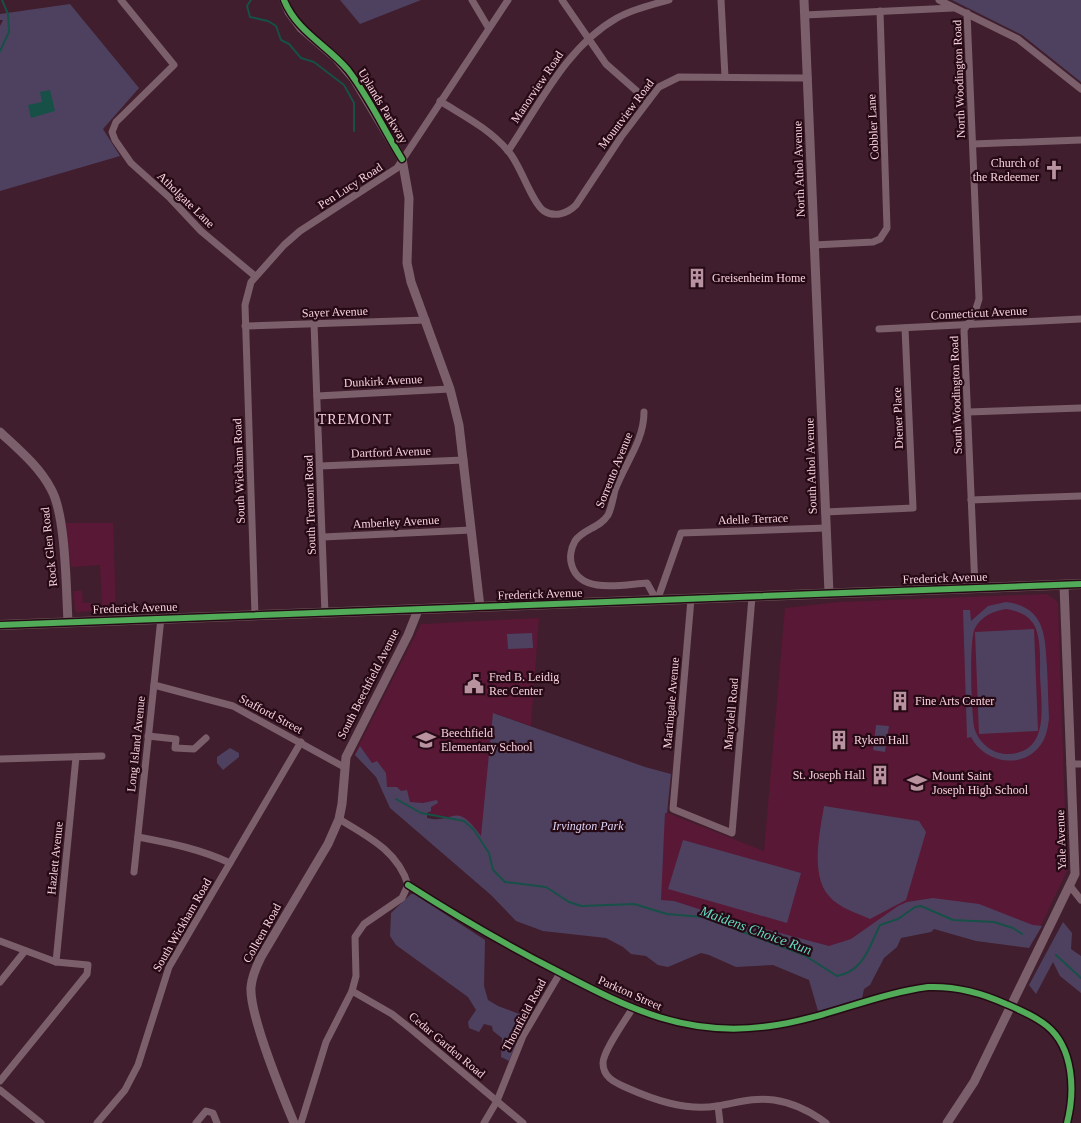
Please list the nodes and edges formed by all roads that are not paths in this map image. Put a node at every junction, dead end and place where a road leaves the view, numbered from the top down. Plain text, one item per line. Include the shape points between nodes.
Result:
1 (121, 0) edge
2 (284, 0) edge
3 (472, 0) edge
4 (508, 0) edge
5 (562, 0) edge
6 (668, 0) edge
7 (721, 0) edge
8 (804, 0) edge
9 (939, 0) edge
10 (956, 7) junction
11 (880, 11) junction
12 (967, 13) junction
13 (805, 14) junction
14 (488, 28) junction
15 (588, 39) junction
16 (725, 77) junction
17 (808, 78) junction
18 (1081, 89) edge
19 (440, 101) junction
20 (648, 101) junction
21 (1081, 140) edge
22 (973, 144) junction
23 (508, 151) junction
24 (402, 159) junction
25 (814, 245) junction
26 (255, 276) junction
27 (1081, 319) edge
28 (426, 320) junction
29 (314, 324) junction
30 (966, 325) junction
31 (245, 326) junction
32 (906, 328) junction
33 (879, 329) dead end
34 (818, 338) joint
35 (450, 389) junction
36 (317, 396) junction
37 (1081, 408) edge
38 (644, 412) dead end
39 (968, 412) junction
40 (0, 432) edge
41 (464, 460) junction
42 (320, 466) junction
43 (1081, 496) edge
44 (971, 500) junction
45 (825, 512) junction
46 (826, 528) junction
47 (471, 530) junction
48 (322, 537) junction
49 (1081, 584) edge
50 (1064, 585) junction
51 (975, 588) junction
52 (829, 593) junction
53 (752, 596) junction
54 (691, 599) junction
55 (657, 601) junction
56 (480, 607) junction
57 (418, 610) junction
58 (326, 614) junction
59 (256, 616) junction
60 (161, 618) junction
61 (68, 621) junction
62 (0, 625) edge
63 (154, 685) junction
64 (148, 736) junction
65 (206, 738) dead end
66 (301, 742) junction
67 (102, 756) dead end
68 (76, 757) junction
69 (0, 759) edge
70 (1070, 764) junction
71 (1081, 764) edge
72 (344, 767) junction
73 (673, 809) joint
74 (338, 819) junction
75 (138, 837) junction
76 (230, 864) junction
77 (134, 872) dead end
78 (408, 885) junction
79 (1070, 886) junction
80 (1081, 900) edge
81 (0, 941) edge
82 (25, 951) junction
83 (56, 962) junction
84 (560, 973) junction
85 (0, 982) edge
86 (352, 991) junction
87 (1011, 1006) junction
88 (632, 1009) junction
89 (0, 1081) edge
90 (0, 1090) edge
91 (497, 1101) junction
92 (718, 1106) junction
93 (41, 1123) edge
94 (97, 1123) edge
95 (196, 1123) edge
96 (217, 1123) edge
97 (294, 1123) edge
98 (302, 1123) edge
99 (484, 1123) edge
100 (523, 1123) edge
101 (720, 1123) edge
102 (826, 1123) edge
103 (947, 1123) edge
104 (1067, 1123) edge

1 - 26 street, Atholgate Lane via 174,65 116,122 112,132 120,150 201,231
2 - 24 street, Uplands Parkway via 301,28 336,58 354,79
3 - 14 street
4 - 14 street, Pen Lucy Road
5 - 15 street
6 - 15 street, Manorview Road via 619,17
7 - 16 street
8 - 13 street, North Athol Avenue
9 - 10 street
10 - 11 street
10 - 12 street
11 - 13 street
11 - 25 street, Cobbler Lane via 888,222 880,239 867,243
12 - 18 street via 1018,39
12 - 22 street, North Woodington Road
13 - 17 street, North Athol Avenue
14 - 19 street, Pen Lucy Road
15 - 20 street via 613,72
15 - 23 street, Manorview Road via 566,63
16 - 17 street, Mountview Road
16 - 20 street, Mountview Road via 672,79 659,87
17 - 25 street, North Athol Avenue
19 - 23 street via 488,131
19 - 24 street, Pen Lucy Road
20 - 23 street, Mountview Road via 576,205 564,213 552,214 543,210
21 - 22 street
22 - 30 street, South Woodington Road via 979,299 976,312
24 - 26 street, Pen Lucy Road via 394,171 300,231
24 - 28 street via 409,198 407,263
25 - 34 street, North Athol Avenue
26 - 31 street, South Wickham Road via 246,296
27 - 30 street, Connecticut Avenue
28 - 29 street, Sayer Avenue
28 - 35 street
29 - 31 street, Sayer Avenue
29 - 36 street, South Tremont Road
30 - 32 street, Connecticut Avenue
30 - 39 street, South Woodington Road
31 - 59 street, South Wickham Road
32 - 33 street, Connecticut Avenue
32 - 45 street, Diener Place via 913,508
34 - 45 street, South Athol Avenue
35 - 36 street, Dunkirk Avenue
35 - 41 street
36 - 42 street, South Tremont Road
37 - 39 street
38 - 55 street, Sorrento Avenue via 633,456 615,490 607,517 580,536 572,547 570,559 574,572 584,582 599,585 647,584
39 - 44 street, South Woodington Road
40 - 61 street, Rock Glen Road via 35,467 56,500
41 - 42 street, Dartford Avenue
41 - 47 street
42 - 48 street, South Tremont Road
43 - 44 street
44 - 51 street, South Woodington Road
45 - 46 street, South Athol Avenue
46 - 52 street, South Athol Avenue
46 - 55 street, Adelle Terrace via 681,533
47 - 48 street, Amberley Avenue
47 - 56 street
48 - 58 street, South Tremont Road
49 - 50 main road, Frederick Avenue
50 - 51 main road, Frederick Avenue
50 - 70 street, Yale Avenue
51 - 52 main road, Frederick Avenue
52 - 53 main road, Frederick Avenue
53 - 54 main road, Frederick Avenue
53 - 73 street, Marydell Road via 732,833
54 - 55 main road, Frederick Avenue
54 - 73 street, Martingale Avenue
55 - 56 main road, Frederick Avenue
56 - 57 main road, Frederick Avenue
57 - 58 main road, Frederick Avenue
57 - 72 street, South Beechfield Avenue via 350,747
58 - 59 main road, Frederick Avenue
59 - 60 main road, Frederick Avenue
60 - 61 main road, Frederick Avenue
60 - 63 street, Long Island Avenue
61 - 62 main road, Frederick Avenue
63 - 64 street, Long Island Avenue
63 - 66 street, Stafford Street via 233,706
64 - 65 street via 176,739 175,748 194,749
64 - 75 street, Long Island Avenue
66 - 72 street, Stafford Street
66 - 76 street, South Wickham Road
67 - 68 street
68 - 69 street
68 - 83 street, Hazlett Avenue
70 - 71 street
70 - 79 street, Yale Avenue via 1075,874
72 - 74 street, South Beechfield Avenue
74 - 78 street via 390,854 405,874
74 - 97 street, Colleen Road via 328,844 261,957 251,985 258,1025
75 - 76 street via 201,851
75 - 77 street, Long Island Avenue
76 - 94 street, South Wickham Road via 164,976 132,1078
78 - 84 street, Parkton Street via 476,929
78 - 86 street via 402,898 355,937 356,976
79 - 80 street
79 - 87 street, Yale Avenue
81 - 82 street
82 - 83 street
82 - 85 street
83 - 89 street via 88,965 87,974
84 - 88 street, Parkton Street
84 - 91 street, Thornfield Road via 524,1036
86 - 91 street, Cedar Garden Road via 399,1019
86 - 98 street via 326,1042
87 - 88 street, Parkton Street via 969,990 928,987 792,1022 726,1029 666,1021
87 - 103 street, Yale Avenue via 974,1082
87 - 104 street, Parkton Street via 1047,1026 1062,1048 1071,1086
88 - 92 street via 604,1055 604,1069 611,1080 658,1100 690,1107
90 - 93 street
91 - 99 street, Thornfield Road
91 - 100 street, Cedar Garden Road
92 - 101 street
92 - 102 street via 747,1100 774,1100 808,1110
95 - 96 street via 203,1113 210,1111

